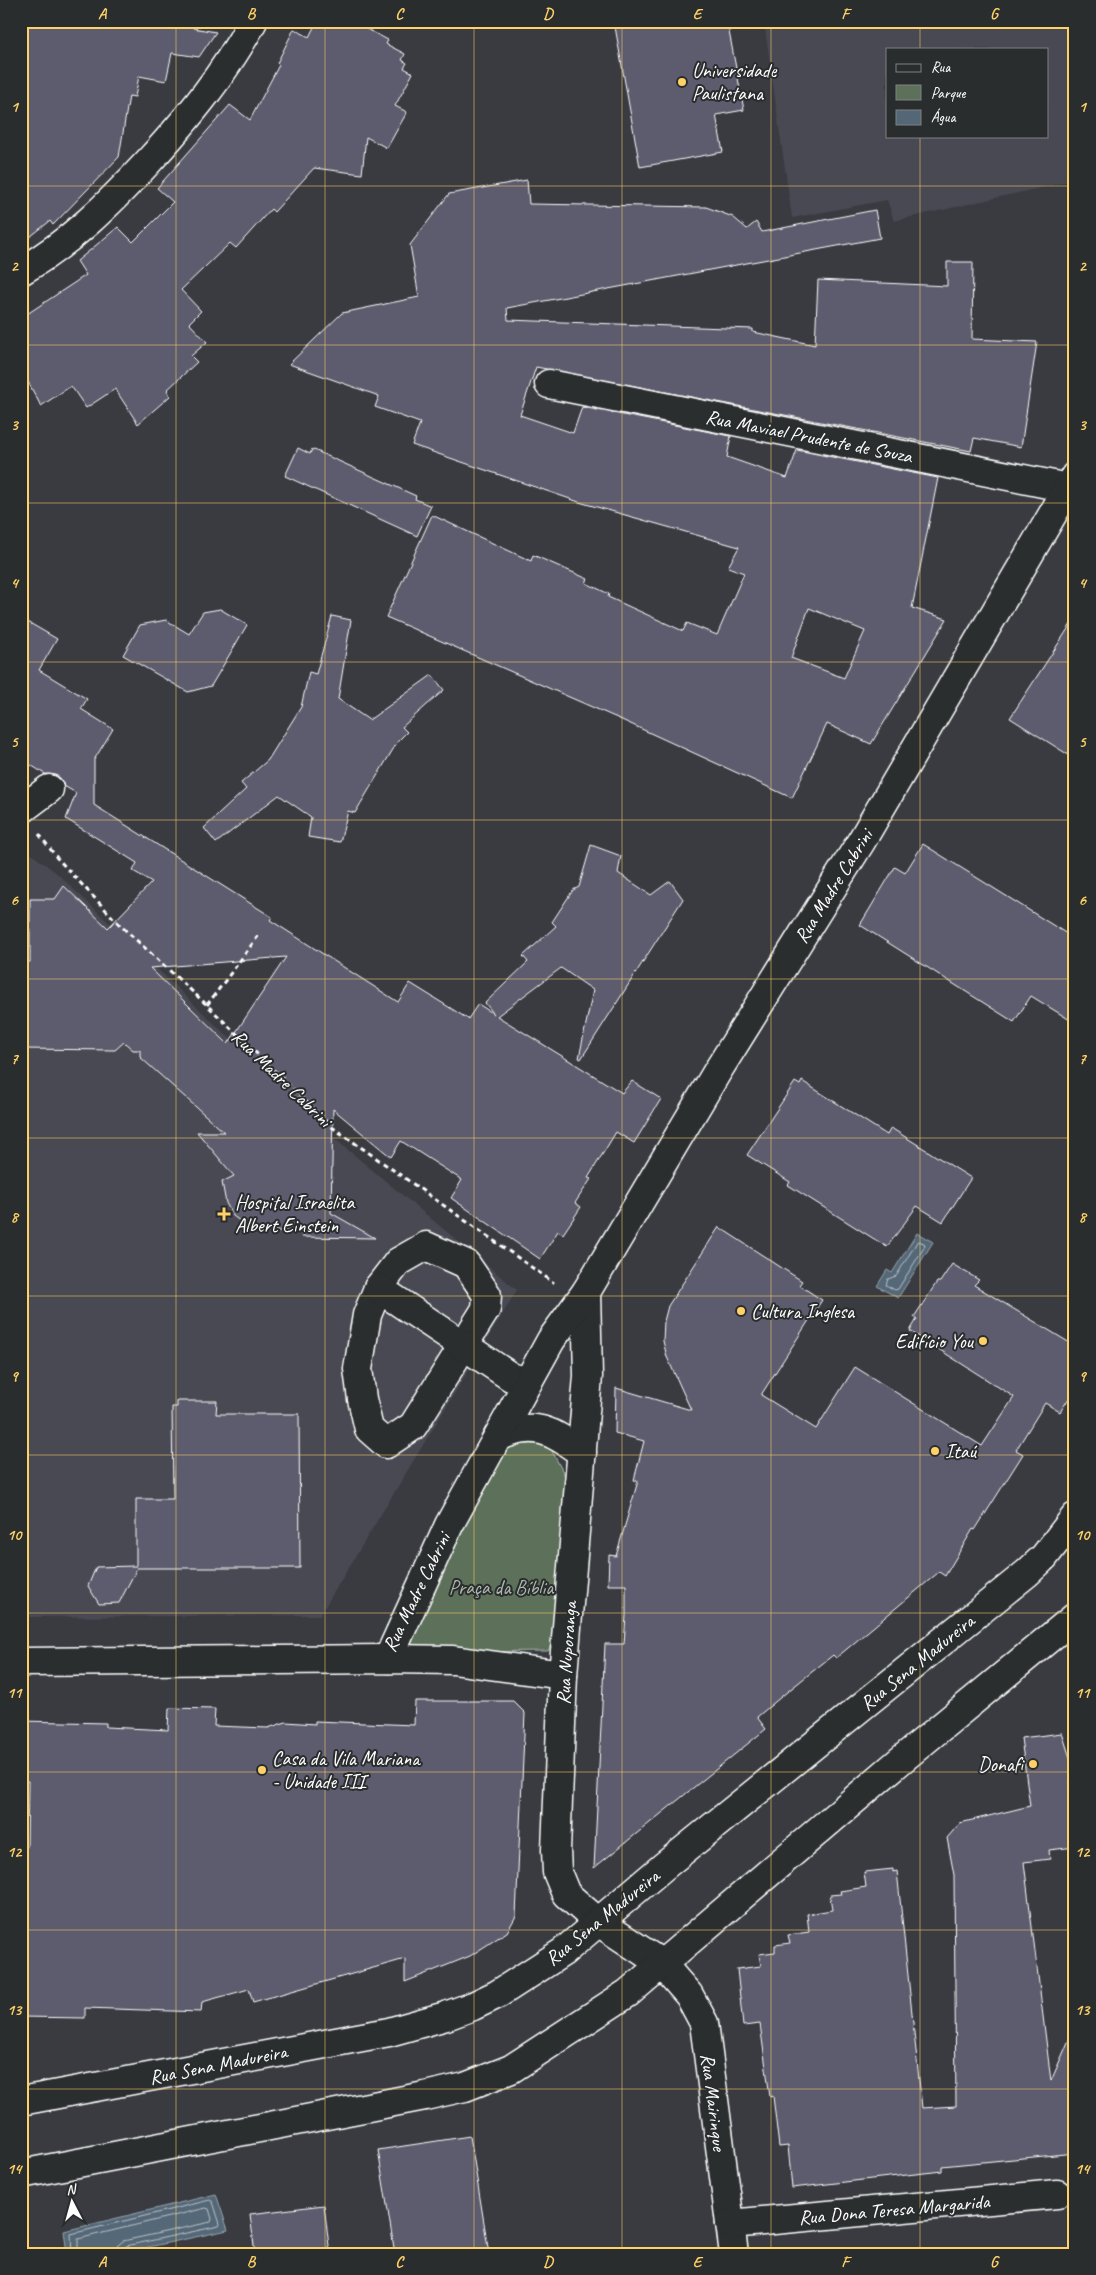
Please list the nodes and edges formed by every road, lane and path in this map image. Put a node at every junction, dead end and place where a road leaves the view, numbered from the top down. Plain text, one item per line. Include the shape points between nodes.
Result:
1 (253, 21) edge
2 (21, 271) edge
3 (549, 384) dead end
4 (1071, 482) edge
5 (49, 789) dead end
6 (22, 810) edge
7 (259, 935) dead end
8 (207, 1005) junction
9 (378, 1288) junction
10 (586, 1292) junction
11 (466, 1345) junction
12 (528, 1382) junction
13 (498, 1436) junction
14 (582, 1453) junction
15 (1075, 1518) edge
16 (1075, 1617) edge
17 (388, 1659) junction
18 (21, 1662) edge
19 (563, 1675) junction
20 (597, 1921) junction
21 (662, 1964) junction
22 (21, 2101) edge
23 (21, 2174) edge
24 (1057, 2194) dead end
25 (730, 2224) junction
26 (734, 2254) edge

1 - 2 street via 211,90 130,181 62,245
3 - 4 street, Rua Maviael Prudente de Souza
4 - 10 street, Rua Madre Cabrini via 862,840 717,1072
5 - 6 street
6 - 8 path, Rua Madre Cabrini via 57,858 120,925
7 - 8 path
8 - 10 path, Rua Madre Cabrini via 332,1127 556,1284
9 - 11 street
9 - 11 street via 398,1262 426,1246 466,1264 487,1295 486,1309
9 - 11 street via 367,1315 358,1369 369,1429 386,1444 413,1426
10 - 12 street, Rua Madre Cabrini via 552,1340
10 - 14 street, Rua Nuporanga via 588,1376
11 - 12 street via 511,1377
12 - 13 street, Rua Madre Cabrini
13 - 14 street via 520,1428 532,1428 561,1438
13 - 17 street, Rua Madre Cabrini via 449,1525
14 - 19 street, Rua Nuporanga
15 - 20 street, Rua Sena Madureira via 1027,1573
16 - 21 street via 886,1772
17 - 18 street, Rua Madre Cabrini
17 - 19 street via 453,1660
19 - 20 street, Rua Nuporanga via 557,1872 566,1894
20 - 21 street, Rua Nuporanga
20 - 22 street, Rua Sena Madureira via 563,1952 498,1994 446,2016 389,2032
21 - 23 street via 628,1993 511,2069 465,2087
21 - 25 street, Rua Mairinque via 689,1996 704,2023
24 - 25 street, Rua Dona Teresa Margarida
25 - 26 street, Rua Mairinque

